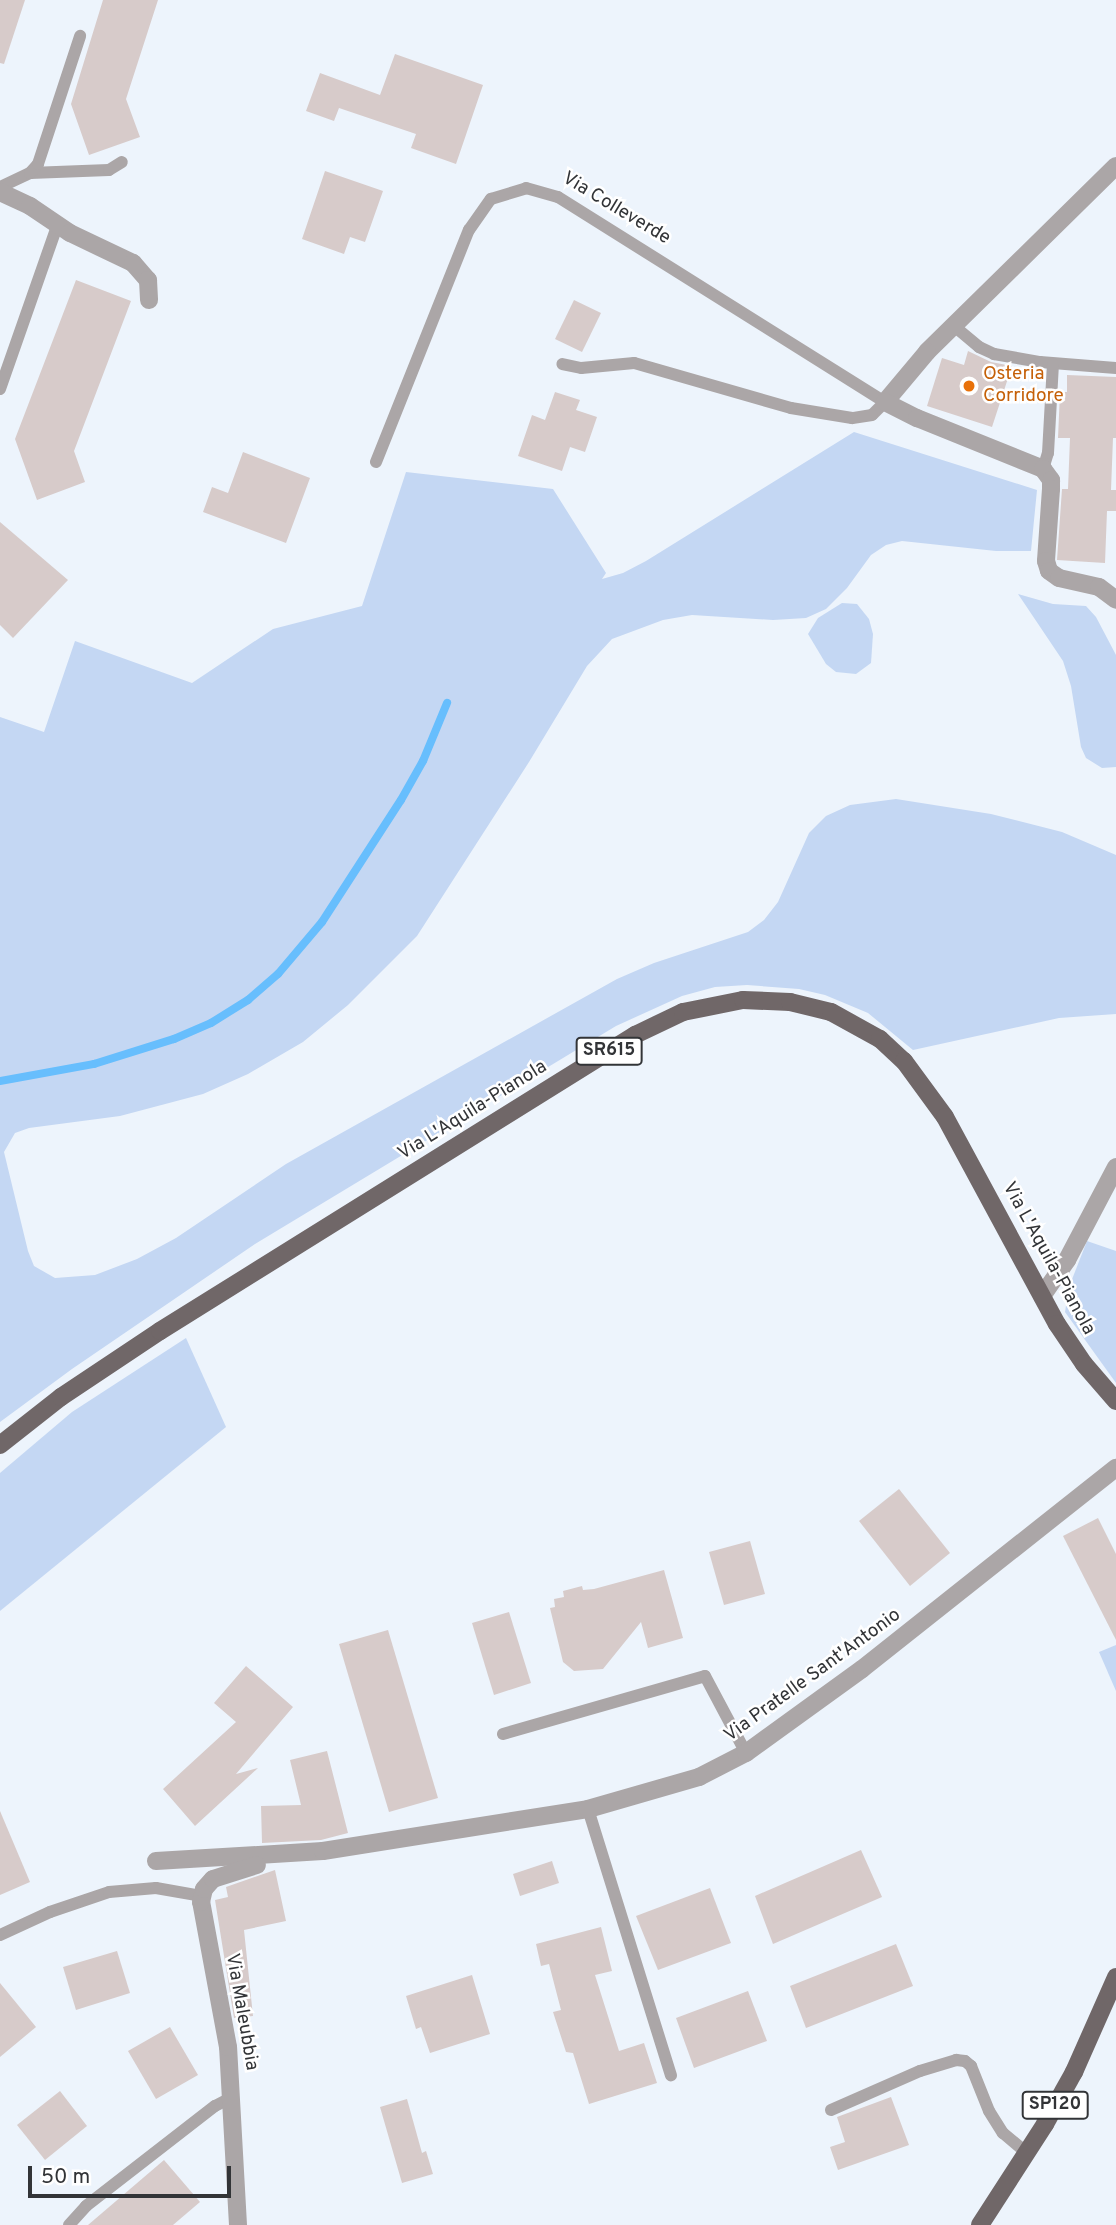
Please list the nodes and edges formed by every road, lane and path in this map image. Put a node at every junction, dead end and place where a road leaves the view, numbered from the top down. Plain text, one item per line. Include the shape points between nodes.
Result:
1 (80, 36) dead end
2 (121, 162) dead end
3 (1116, 166) edge
4 (30, 173) junction
5 (0, 189) edge
6 (57, 226) junction
7 (149, 300) dead end
8 (954, 326) junction
9 (562, 364) dead end
10 (1053, 364) junction
11 (1116, 369) edge
12 (0, 389) edge
13 (886, 402) junction
14 (376, 462) dead end
15 (1043, 469) junction
16 (1116, 600) edge
17 (1116, 1167) edge
18 (1042, 1296) junction
19 (1116, 1401) edge
20 (0, 1446) edge
21 (1116, 1468) edge
22 (503, 1734) dead end
23 (746, 1753) junction
24 (588, 1809) junction
25 (276, 1856) junction
26 (156, 1861) dead end
27 (202, 1896) junction
28 (0, 1935) edge
29 (1116, 1977) edge
30 (671, 2075) dead end
31 (233, 2097) junction
32 (831, 2110) dead end
33 (1027, 2152) junction
34 (69, 2225) edge
35 (238, 2225) edge
36 (980, 2225) edge

1 - 4 lane via 44,153
2 - 4 lane via 109,170
3 - 8 street
4 - 5 lane
5 - 6 street
6 - 7 street via 133,263 148,280
6 - 12 lane
8 - 10 lane via 987,352
8 - 13 street
9 - 13 lane via 581,368 634,363 791,408 852,418 872,415
10 - 11 lane
10 - 15 lane
13 - 14 lane, Via Colleverde via 558,197 526,188 491,199 469,230
13 - 15 street, Via Colleverde
15 - 16 street via 1051,486 1049,571 1099,587
17 - 18 street via 1067,1261
18 - 19 main road, Via L'Aquila-Pianola / SR615 via 1077,1354
18 - 20 main road, Via L'Aquila-Pianola / SR615 via 945,1117 893,1049 849,1020 814,1006 766,999 723,1002 682,1012 635,1035 160,1331 70,1391
21 - 23 street, Via Pratelle Sant'Antonio via 863,1669
22 - 23 lane via 705,1675
23 - 24 street, Via Pratelle Sant'Antonio via 699,1777
24 - 25 street, Via Pratelle Sant'Antonio
24 - 30 lane
25 - 26 street, Via Pratelle Sant'Antonio
25 - 27 street via 274,1861 219,1875
27 - 28 lane via 156,1888 109,1892
27 - 31 street, Via Maleubbia
29 - 33 main road, SP120 via 1074,2072
31 - 34 lane via 215,2105 86,2206
31 - 35 street, Via Maleubbia
32 - 33 lane via 920,2071 965,2061 1003,2133
33 - 36 main road, SP120

